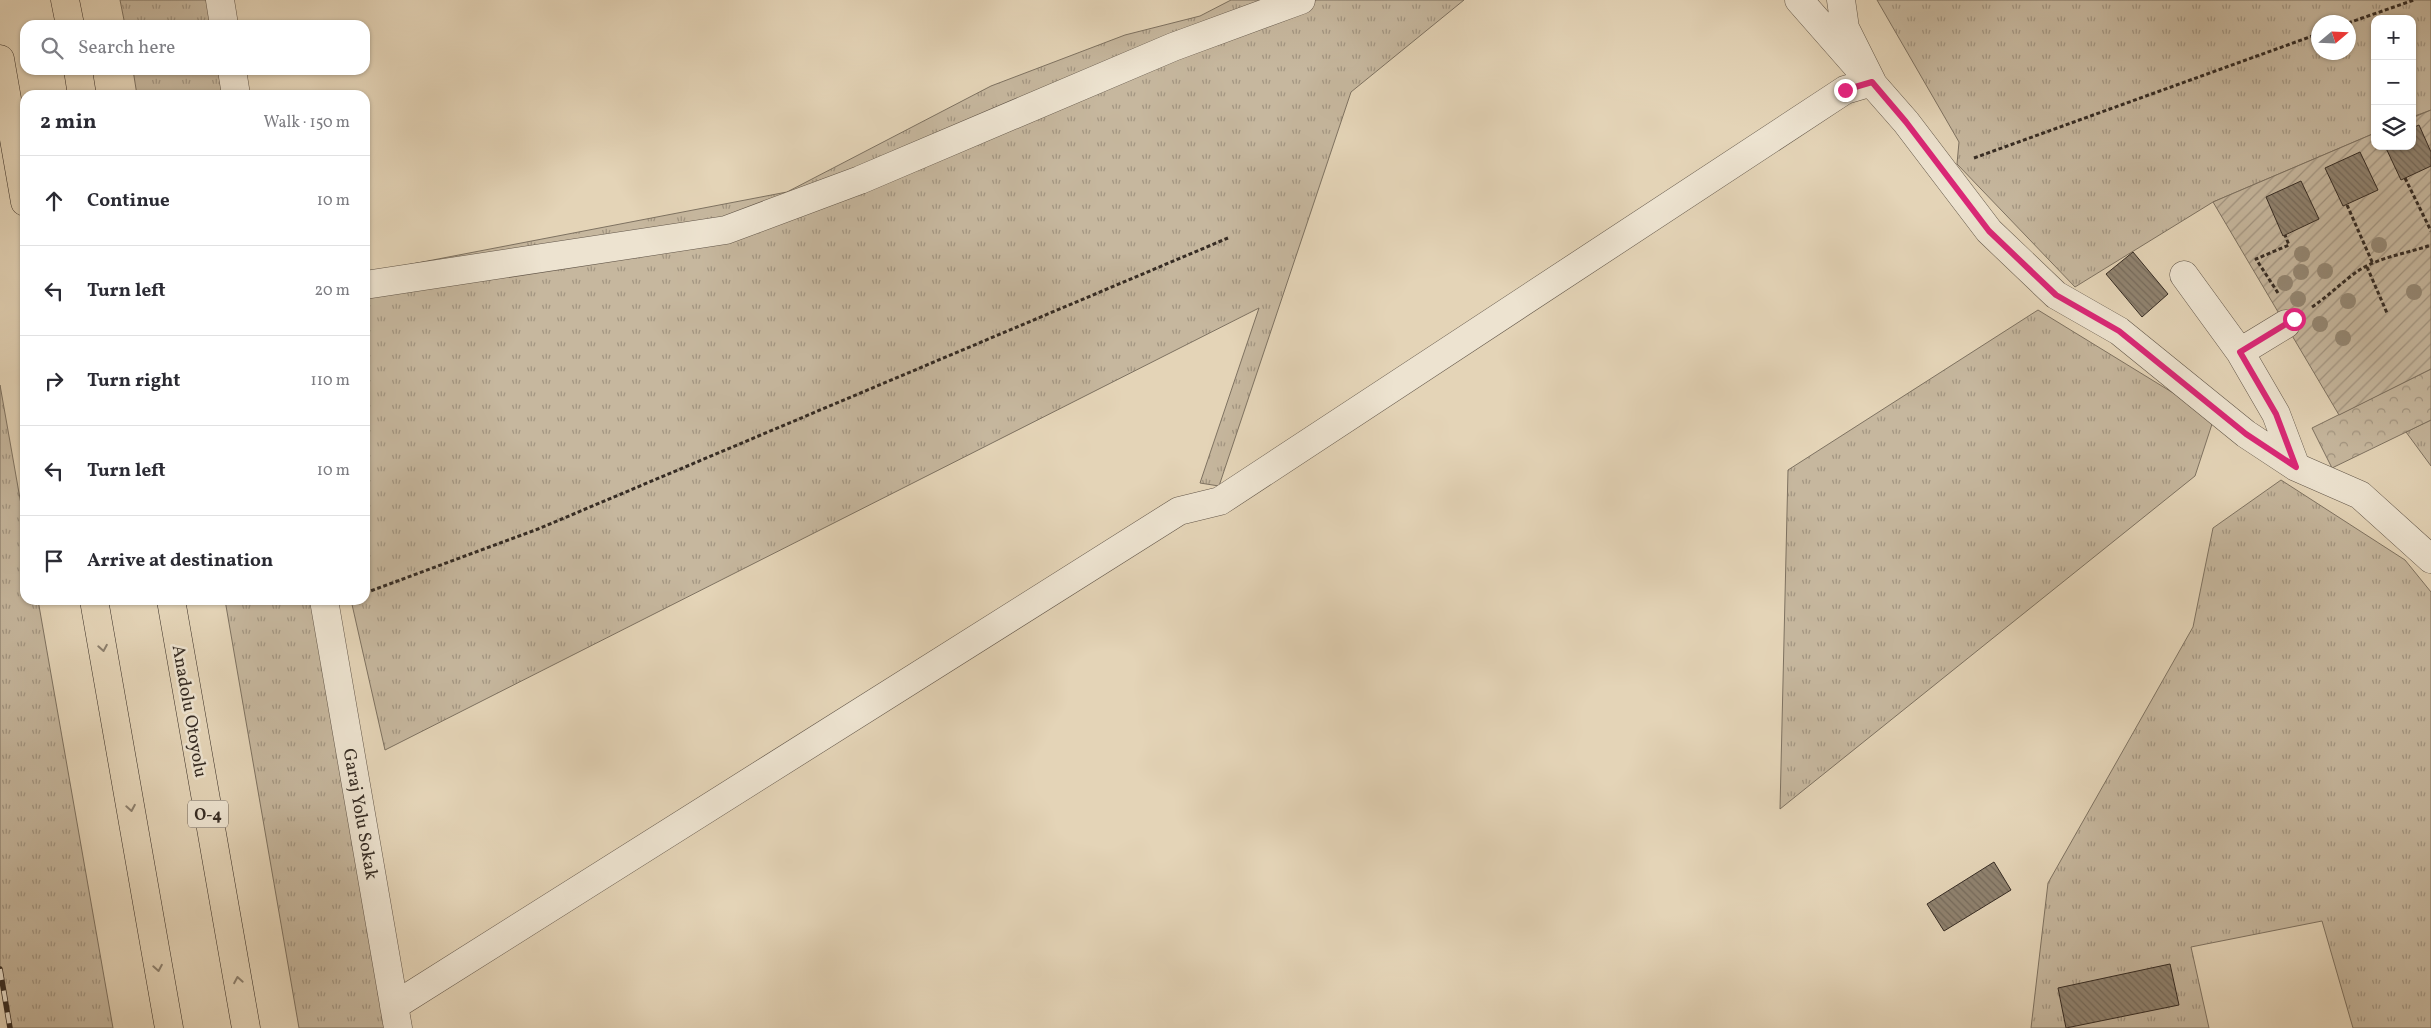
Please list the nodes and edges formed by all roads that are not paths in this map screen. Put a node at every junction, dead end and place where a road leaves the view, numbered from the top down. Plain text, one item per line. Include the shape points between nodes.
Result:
1 (65, 0) edge
2 (220, 0) edge
3 (1301, 0) edge
4 (1799, 0) edge
5 (1841, 0) edge
6 (69, 20) edge
7 (223, 20) edge
8 (0, 59) edge
9 (79, 75) edge
10 (233, 75) edge
11 (1872, 82) junction
12 (81, 90) edge
13 (235, 90) edge
14 (20, 173) edge
15 (2184, 275) dead end
16 (370, 284) edge
17 (2290, 321) road end
18 (2240, 352) junction
19 (2296, 467) junction
20 (2431, 559) edge
21 (95, 605) edge
22 (172, 605) edge
23 (325, 605) edge
24 (396, 1017) edge
25 (169, 1028) edge
26 (246, 1028) edge

1 - 6 highway
2 - 7 street
3 - 16 street via 1173,47 860,180 726,230
4 - 11 street
5 - 11 street via 1845,28
8 - 14 highway
9 - 12 highway
10 - 13 street
11 - 19 street via 1989,231 2056,295 2119,331 2246,434
11 - 24 street via 1845,90 1220,501 1179,511
15 - 18 street
17 - 18 street
18 - 19 street via 2276,414
19 - 20 street via 2360,495
21 -> 25 highway
26 -> 22 highway, Anadolu Otoyolu / O-4
23 - 24 street, Garaj Yolu Sokak

